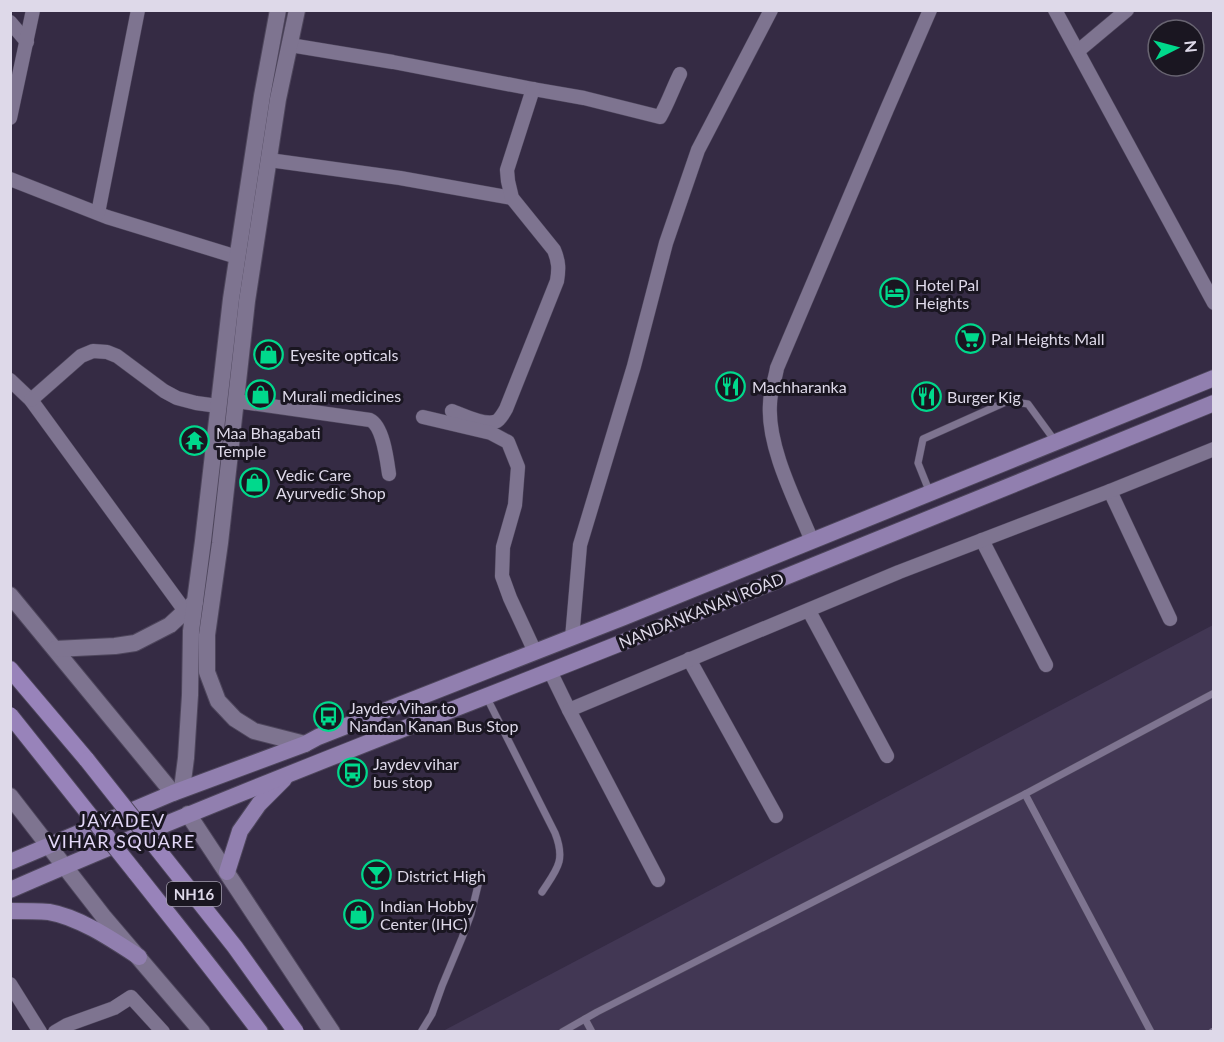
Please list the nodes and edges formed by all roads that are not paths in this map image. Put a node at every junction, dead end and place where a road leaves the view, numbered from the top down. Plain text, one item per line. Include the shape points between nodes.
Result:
1 (33, 10) edge
2 (138, 10) edge
3 (278, 10) edge
4 (297, 10) edge
5 (771, 10) edge
6 (930, 10) edge
7 (1055, 10) edge
8 (1127, 10) edge
9 (10, 22) edge
10 (27, 42) junction
11 (290, 45) junction
12 (1078, 51) junction
13 (680, 74) dead end
14 (533, 89) junction
15 (270, 98) junction
16 (10, 118) edge
17 (269, 160) junction
18 (10, 179) edge
19 (512, 198) junction
20 (98, 213) junction
21 (237, 257) junction
22 (1214, 303) edge
23 (1214, 378) edge
24 (10, 380) edge
25 (31, 400) junction
26 (236, 401) junction
27 (1214, 403) edge
28 (218, 406) junction
29 (452, 411) dead end
30 (1124, 414) junction
31 (423, 417) dead end
32 (1134, 435) junction
33 (1055, 441) junction
34 (1214, 449) edge
35 (389, 474) dead end
36 (1110, 491) junction
37 (930, 493) junction
38 (982, 540) junction
39 (812, 541) junction
40 (10, 595) edge
41 (190, 607) junction
42 (809, 611) junction
43 (1170, 619) dead end
44 (572, 638) junction
45 (55, 649) junction
46 (535, 652) junction
47 (689, 659) junction
48 (1046, 665) dead end
49 (10, 669) edge
50 (549, 671) junction
51 (1214, 693) edge
52 (486, 696) junction
53 (569, 710) junction
54 (10, 716) edge
55 (305, 744) junction
56 (887, 756) dead end
57 (288, 774) junction
58 (177, 791) junction
59 (1025, 794) junction
60 (10, 796) edge
61 (188, 814) junction
62 (776, 816) dead end
63 (49, 845) junction
64 (10, 862) edge
65 (65, 866) junction
66 (227, 872) junction
67 (481, 873) dead end
68 (658, 880) dead end
69 (10, 890) edge
70 (542, 892) dead end
71 (10, 911) edge
72 (139, 957) junction
73 (10, 984) edge
74 (585, 1019) junction
75 (40, 1032) edge
76 (55, 1032) edge
77 (163, 1032) edge
78 (202, 1032) edge
79 (260, 1032) edge
80 (296, 1032) edge
81 (332, 1032) edge
82 (421, 1032) edge
83 (562, 1032) edge
84 (592, 1032) edge
85 (1151, 1032) edge

1 - 10 street
2 - 20 street
3 - 15 street
4 - 11 street
5 - 44 street via 698,150 666,243 580,545
6 - 39 street via 777,368 770,404 771,433
7 - 12 street
8 - 12 street
9 - 10 street
10 - 16 street
11 - 14 street
11 - 15 street
12 - 22 street
13 - 14 street via 660,117
14 - 19 street via 507,170
15 - 17 street
15 - 21 street
17 - 19 street
17 - 26 street
18 - 20 street
19 - 29 street via 554,250 559,268 557,281 500,420 482,422
20 - 21 street
21 - 28 street
23 - 30 main road, NANDANKANAN ROAD
24 - 25 street
25 - 28 street via 81,356 93,351 117,356 177,398
25 - 41 street
26 - 35 street via 375,422
26 - 55 street via 207,635 207,672 219,700 235,719 254,731
27 - 32 main road, NANDANKANAN ROAD
28 - 41 street via 203,541
30 - 32 main road
30 - 33 main road, NANDANKANAN ROAD
31 - 46 street via 491,433 508,442 518,467 502,576
32 - 50 main road, NANDANKANAN ROAD
33 - 37 main road, NANDANKANAN ROAD
33 - 37 lane via 1028,404 1008,401 923,439 918,464
34 - 36 street
36 - 38 street
36 - 43 street
37 - 39 main road, NANDANKANAN ROAD
38 - 42 street
38 - 48 street
39 - 44 main road, NANDANKANAN ROAD
40 - 45 street
41 - 45 street via 170,625 135,643
41 - 58 street via 189,727
42 - 47 street
42 - 56 street
44 - 46 main road, NANDANKANAN ROAD
45 - 58 street
46 - 55 main road, NANDANKANAN ROAD
47 - 53 street
47 - 62 street
49 - 80 highway, NH16, bridge via 167,860
50 - 52 main road, NANDANKANAN ROAD
50 - 53 street
51 - 59 lane
52 - 57 main road, NANDANKANAN ROAD
52 - 70 lane via 560,844 557,869
53 - 68 street
54 - 79 highway, NH16, bridge
55 - 58 main road, NANDANKANAN ROAD
57 - 61 main road, NANDANKANAN ROAD
57 - 66 main road via 240,831
58 - 63 main road, NANDANKANAN ROAD
59 - 74 lane
59 - 85 lane
60 - 63 street
61 - 65 main road, NANDANKANAN ROAD
61 - 66 street
63 - 64 main road, NANDANKANAN ROAD
63 - 65 street
65 - 69 main road, NANDANKANAN ROAD
65 - 72 street
66 - 81 street
67 - 82 lane via 462,938
71 - 72 main road via 51,913 76,921
72 - 78 street
73 - 75 street
74 - 83 lane
74 - 84 lane
76 - 77 street via 131,997

